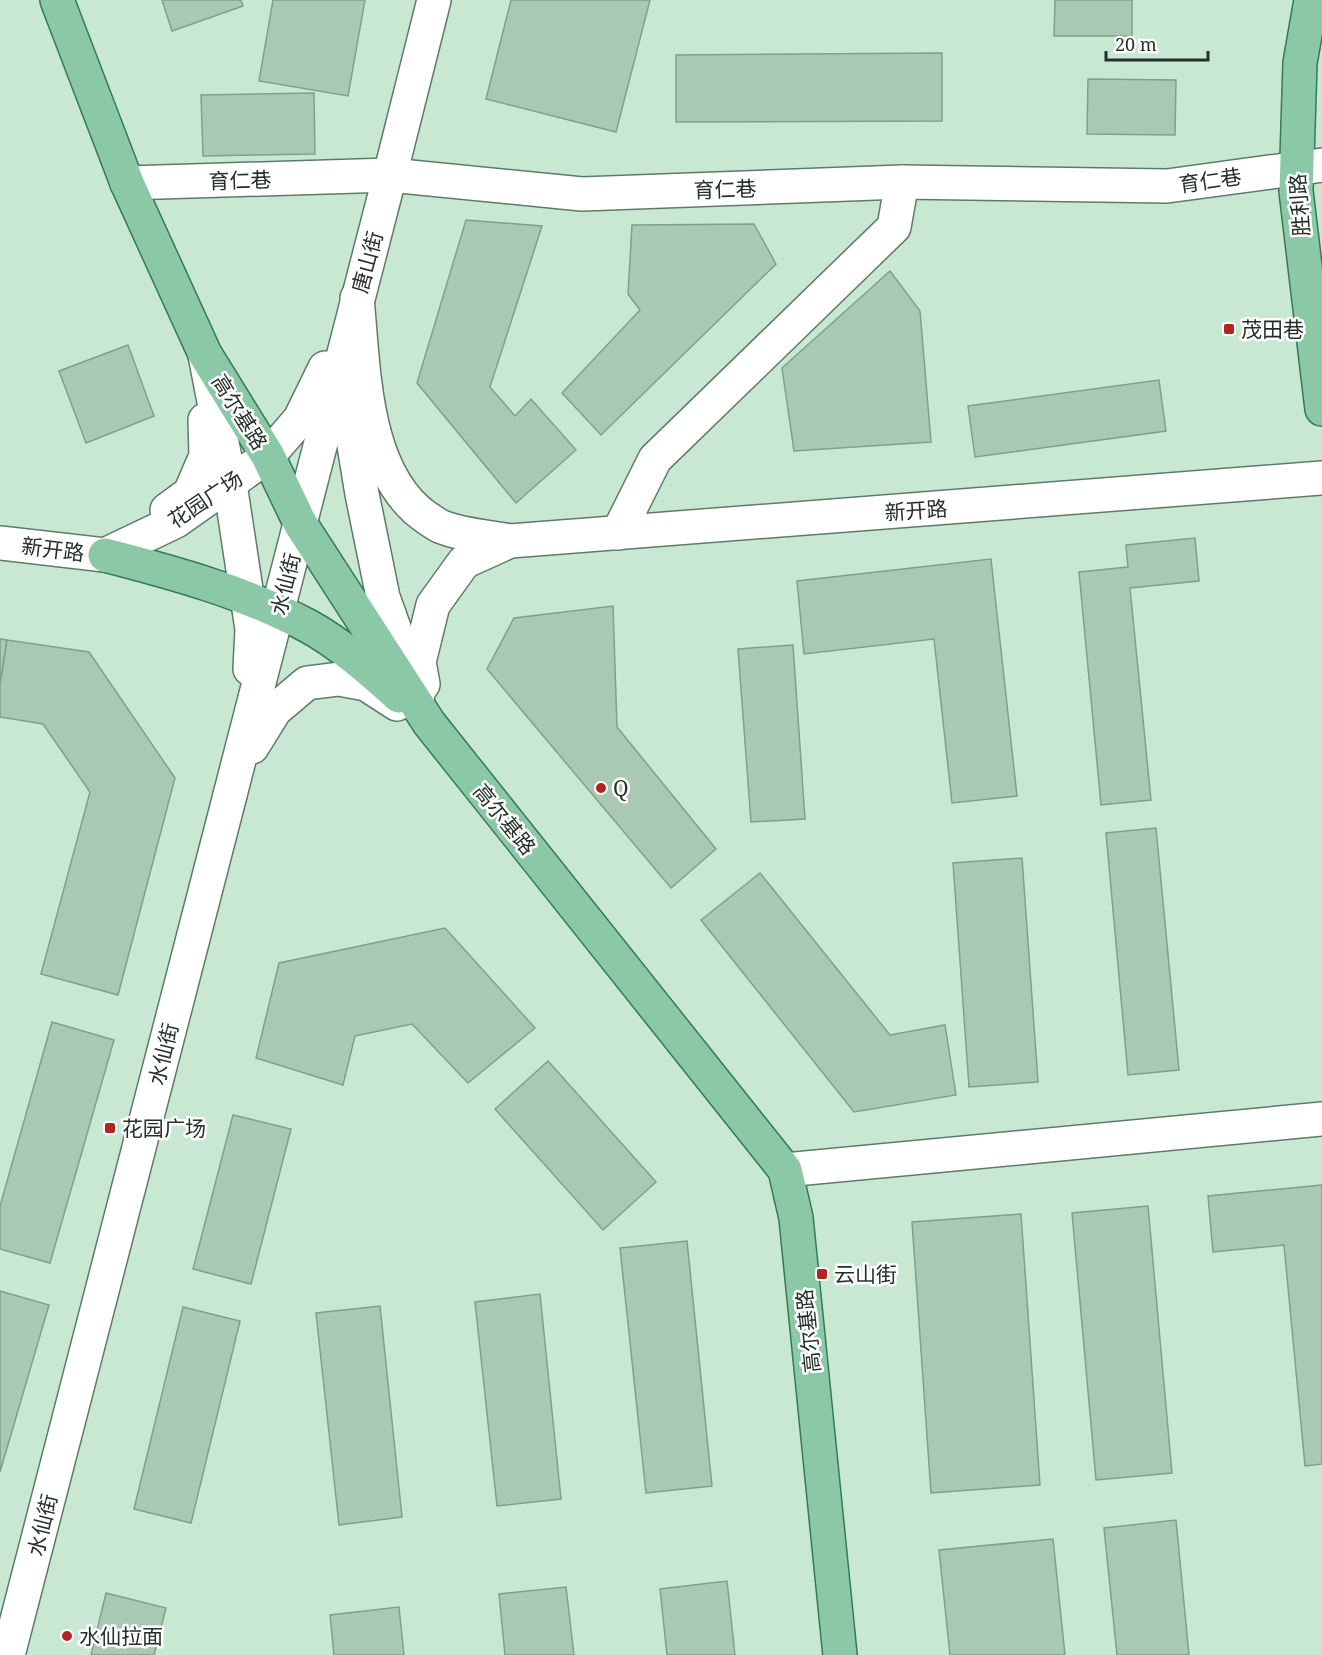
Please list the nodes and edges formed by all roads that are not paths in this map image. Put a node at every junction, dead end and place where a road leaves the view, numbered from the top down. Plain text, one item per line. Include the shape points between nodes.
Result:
1 (57, 0) edge
2 (434, 0) edge
3 (1311, 0) edge
4 (1309, 167) edge
5 (390, 175) junction
6 (902, 182) junction
7 (127, 183) junction
8 (357, 298) junction
9 (205, 354) junction
10 (1322, 409) edge
11 (268, 456) junction
12 (1322, 478) edge
13 (230, 484) junction
14 (300, 523) junction
15 (618, 533) junction
16 (510, 541) junction
17 (0, 543) edge
18 (105, 555) junction
19 (246, 597) junction
20 (277, 612) junction
21 (429, 723) junction
22 (230, 795) junction
23 (1322, 1119) edge
24 (785, 1170) junction
25 (8, 1655) edge
26 (840, 1655) edge

1 - 7 main road, 高尔基路
2 - 5 main road, 唐山街
3 - 4 main road, 胜利路 via 1300,63
4 - 6 main road, 育仁巷 via 1167,186
4 - 10 main road, 胜利路 via 1296,191
5 - 6 main road, 育仁巷 via 582,194
5 - 7 main road, 育仁巷
5 - 8 main road, 唐山街
6 - 15 main road via 894,227 655,459
7 - 9 main road, 高尔基路
8 - 11 main road, 花园广场 via 300,419
8 - 14 main road, 唐山街
8 - 16 main road via 367,400 380,449 396,487 415,509 441,527
8 - 21 main road via 350,420 362,494 383,597
9 - 11 main road, 高尔基路
9 - 13 main road
9 - 18 main road via 206,456 190,493
11 - 13 main road, 花园广场
11 - 14 main road, 高尔基路
12 - 15 main road, 新开路
13 - 18 main road, 花园广场 via 176,521
13 - 19 main road
14 - 20 main road, 水仙街
14 - 21 main road, 高尔基路
15 - 16 main road, 新开路
16 - 21 main road via 464,562 433,605 419,662
17 - 18 main road, 新开路
18 - 19 main road via 183,575
19 - 20 main road
19 - 22 main road via 252,629 249,688
20 - 21 main road via 309,627 341,649
20 - 22 main road, 水仙街
21 - 22 main road via 366,684 339,678 308,682 275,710 253,743
21 - 24 main road, 高尔基路
22 - 25 main road, 水仙街
23 - 24 main road
24 - 26 main road, 高尔基路 via 796,1218

